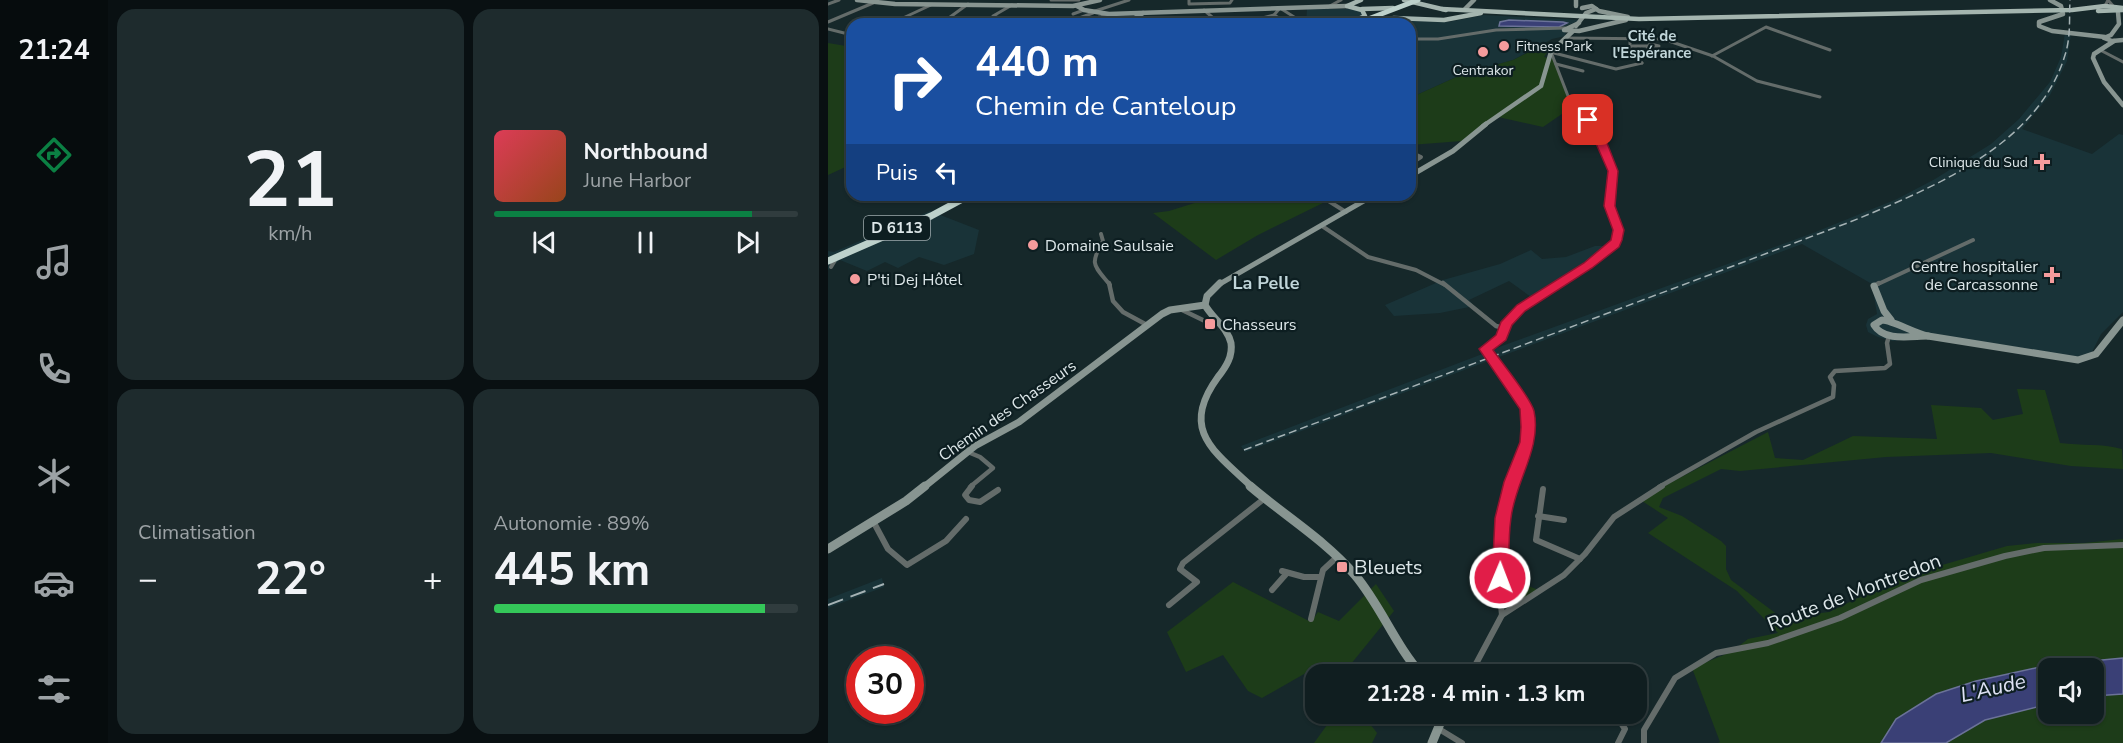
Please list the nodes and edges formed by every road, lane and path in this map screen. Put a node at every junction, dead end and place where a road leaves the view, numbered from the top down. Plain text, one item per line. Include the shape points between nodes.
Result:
1 (839, 0) edge
2 (857, 0) edge
3 (1051, 0) edge
4 (1062, 0) edge
5 (1079, 0) edge
6 (1100, 0) edge
7 (1129, 0) edge
8 (1189, 0) edge
9 (1232, 0) edge
10 (1277, 0) edge
11 (1341, 0) edge
12 (1360, 0) edge
13 (1404, 0) edge
14 (1413, 0) edge
15 (1475, 0) edge
16 (1576, 0) edge
17 (2050, 0) edge
18 (2108, 0) edge
19 (952, 2) edge
20 (1418, 2) edge
21 (873, 3) junction
22 (933, 3) junction
23 (828, 4) edge
24 (968, 4) junction
25 (1012, 5) junction
26 (1047, 5) junction
27 (1077, 6) junction
28 (1218, 6) junction
29 (1352, 6) junction
30 (1328, 7) junction
31 (1280, 8) junction
32 (1393, 8) junction
33 (1590, 8) edge
34 (1203, 9) junction
35 (2106, 9) junction
36 (2119, 9) edge
37 (1084, 10) junction
38 (1462, 10) junction
39 (1474, 11) junction
40 (1144, 12) junction
41 (1073, 14) dead end
42 (1095, 14) junction
43 (1274, 15) junction
44 (1468, 15) junction
45 (828, 16) edge
46 (838, 18) junction
47 (902, 18) edge
48 (949, 18) edge
49 (999, 18) edge
50 (1081, 18) joint
51 (1086, 18) edge
52 (1088, 18) edge
53 (1104, 18) edge
54 (1134, 18) edge
55 (1213, 18) edge
56 (1262, 18) edge
57 (1279, 18) edge
58 (1296, 18) edge
59 (1362, 18) edge
60 (1365, 18) edge
61 (1373, 18) edge
62 (1690, 18) junction
63 (1734, 18) junction
64 (1416, 19) edge
65 (1655, 20) junction
66 (2119, 20) junction
67 (828, 22) edge
68 (1773, 22) dead end
69 (1766, 27) junction
70 (828, 29) edge
71 (1570, 30) junction
72 (846, 34) edge
73 (2118, 38) edge
74 (1416, 39) edge
75 (1630, 39) junction
76 (2107, 40) junction
77 (1632, 46) junction
78 (1647, 47) dead end
79 (1830, 50) dead end
80 (2102, 51) junction
81 (1553, 52) junction
82 (1712, 56) junction
83 (2123, 62) edge
84 (1556, 64) junction
85 (1583, 71) dead end
86 (1820, 97) dead end
87 (2123, 105) edge
88 (1416, 173) edge
89 (953, 201) edge
90 (959, 201) edge
91 (1329, 201) edge
92 (1364, 201) edge
93 (1346, 212) junction
94 (1322, 226) junction
95 (1101, 234) dead end
96 (1973, 240) dead end
97 (829, 262) edge
98 (1874, 286) joint
99 (1205, 305) junction
100 (1180, 308) junction
101 (1884, 311) junction
102 (1879, 320) junction
103 (2123, 320) edge
104 (1893, 321) junction
105 (1207, 322) dead end
106 (1147, 325) junction
107 (1504, 328) junction
108 (1902, 331) junction
109 (1889, 336) junction
110 (968, 452) junction
111 (1543, 489) dead end
112 (998, 490) dead end
113 (1265, 498) junction
114 (1538, 516) junction
115 (966, 519) dead end
116 (1564, 520) dead end
117 (873, 521) junction
118 (2123, 545) edge
119 (828, 549) edge
120 (1337, 557) junction
121 (1580, 559) junction
122 (1320, 577) junction
123 (1272, 590) dead end
124 (1169, 605) dead end
125 (1502, 615) junction
126 (1311, 619) dead end
127 (1410, 664) edge
128 (1476, 664) edge
129 (1441, 724) edge
130 (1622, 724) edge
131 (1439, 729) junction
132 (1432, 743) edge
133 (1462, 743) edge
134 (1618, 743) edge
135 (1644, 743) edge

1 - 23 street
2 - 21 street
3 - 4 street
3 - 26 street
4 - 5 street
6 - 27 street
7 - 42 street
8 - 28 street via 1189,4
9 - 28 street
10 - 31 street
11 - 30 street
12 - 29 main road
13 - 20 main road
14 - 32 highway
15 - 38 street
15 - 39 street
16 - 33 street via 1576,6
17 - 76 street via 2061,6 2063,14 2038,24 2043,28
18 - 35 street
18 - 36 street
19 - 22 street
19 - 24 street
20 - 38 main road
20 - 61 highway
21 - 22 street
21 - 46 street
22 - 47 street
24 - 25 street
24 - 48 street
25 - 26 street
25 - 49 street via 993,16
26 - 27 street
27 - 37 street
28 - 31 street
28 - 34 street
29 - 30 street
29 - 32 main road via 1369,10
29 - 59 main road via 1366,14
30 - 31 street
31 - 43 street
31 - 58 street
32 - 60 highway
33 - 39 main road via 1576,17
33 - 62 main road
33 - 62 street via 1632,18
33 - 65 main road
33 - 71 street
34 - 40 street
34 - 55 street
35 - 36 main road
35 - 36 main road
35 - 63 main road
35 - 66 street
36 - 66 street
37 - 41 street
37 - 42 street
38 - 39 main road
38 - 44 main road
39 - 44 main road
40 - 42 street
40 - 54 street
42 - 50 street
42 - 52 street
42 - 53 street
43 - 56 street
43 - 57 street
44 - 64 main road via 1444,20
45 - 46 street
46 - 67 street
50 - 51 street
62 - 63 main road
63 - 65 main road
65 - 71 street via 1612,20 1596,28
66 - 73 street
68 - 69 street
69 - 79 street
69 - 82 street
70 - 72 street
71 - 74 street via 1489,30
71 - 75 street via 1600,39
71 - 81 street
73 - 76 street
73 - 76 street
75 - 77 street
75 - 82 street via 1663,39
76 - 80 street
77 - 78 street
77 - 81 street via 1630,54 1642,63 1619,70
80 - 83 street
80 - 87 street via 2094,54 2094,62
81 - 84 street
81 - 88 street via 1541,86 1453,152
82 - 86 street via 1757,81
84 - 85 street
84 - 107 street via 1568,96 1598,133 1613,171 1610,206 1617,240 1588,266 1521,308
89 - 97 highway, D 6113
90 - 97 highway, D 6113
91 - 93 street
92 - 93 street
93 - 94 street
94 - 99 street via 1220,283 1207,296
94 - 107 street via 1368,257 1440,281 1496,326
95 - 106 street via 1103,241 1093,258 1094,265 1110,285 1118,307
96 - 98 street
98 - 101 street
99 - 100 street, Chemin des Chasseurs
99 - 113 street via 1232,345 1230,356 1203,399 1199,413 1202,429 1236,475
100 - 105 street
100 - 106 street, Chemin des Chasseurs
101 - 102 street
101 - 104 street
102 - 104 street
102 - 109 street via 1875,328
103 - 108 street via 2096,354 2083,360
104 - 108 street
106 - 110 street, Chemin des Chasseurs via 1019,422
107 - 125 street via 1502,337 1486,352 1527,409 1528,427 1527,442 1511,482 1503,518 1499,594
108 - 109 street
109 - 121 street via 1890,364 1885,368 1835,371 1830,377 1833,397 1756,432 1636,500 1614,518
110 - 112 street via 993,468 965,495 980,502
110 - 117 street, Chemin des Chasseurs
111 - 114 street
113 - 120 street
113 - 124 street via 1183,563 1180,568 1197,582
114 - 116 street
114 - 121 street via 1536,540
115 - 117 street via 946,541 907,565 888,549
117 - 119 street, Chemin des Chasseurs
118 - 135 street, Route de Montredon via 2044,548 2005,556 1921,580 1840,618 1768,643 1716,653 1675,678 1644,730
120 - 122 street
120 - 127 street via 1357,577
121 - 125 street via 1546,588
122 - 123 street via 1285,572
122 - 126 street
125 - 128 street
129 - 131 street
130 - 134 street via 1625,729
131 - 132 street
131 - 133 street

